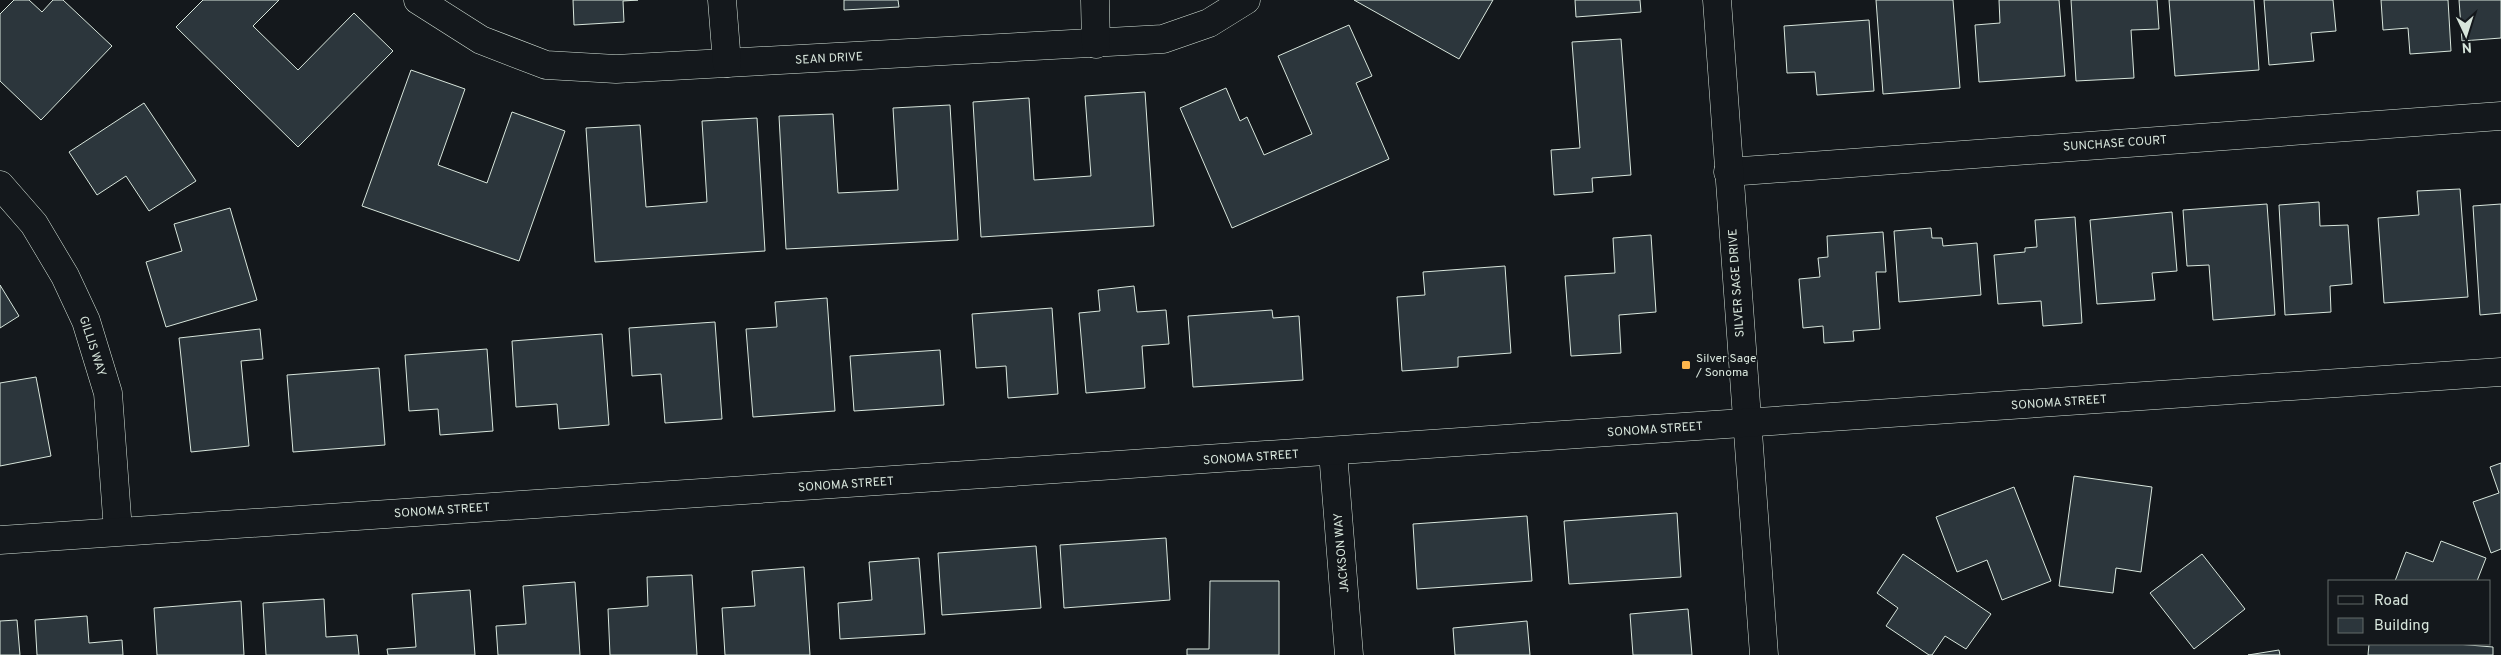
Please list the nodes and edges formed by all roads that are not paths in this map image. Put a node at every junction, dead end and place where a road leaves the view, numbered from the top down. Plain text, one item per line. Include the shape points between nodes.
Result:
1 (418, 0) edge
2 (722, 0) edge
3 (1095, 0) edge
4 (1246, 0) edge
5 (1717, 0) edge
6 (1096, 44) junction
7 (727, 63) junction
8 (2501, 116) edge
9 (1728, 172) junction
10 (0, 185) edge
11 (2501, 372) edge
12 (1747, 422) junction
13 (1333, 452) junction
14 (118, 531) junction
15 (0, 540) edge
16 (1349, 655) edge
17 (1764, 655) edge

1 - 7 street, SEAN DRIVE via 481,40 546,65 616,69
2 - 7 street
3 - 6 street
4 - 6 street, SEAN DRIVE via 1209,23 1163,39
5 - 9 street, SILVER SAGE DRIVE
6 - 7 street, SEAN DRIVE
8 - 9 street, SUNCHASE COURT
9 - 12 street, SILVER SAGE DRIVE
10 - 14 street, GILLIS WAY via 34,224 65,276 86,321 108,394
11 - 12 street, SONOMA STREET
12 - 13 street, SONOMA STREET
12 - 17 street, SILVER SAGE DRIVE
13 - 14 street, SONOMA STREET
13 - 16 street, JACKSON WAY
14 - 15 street, SONOMA STREET

